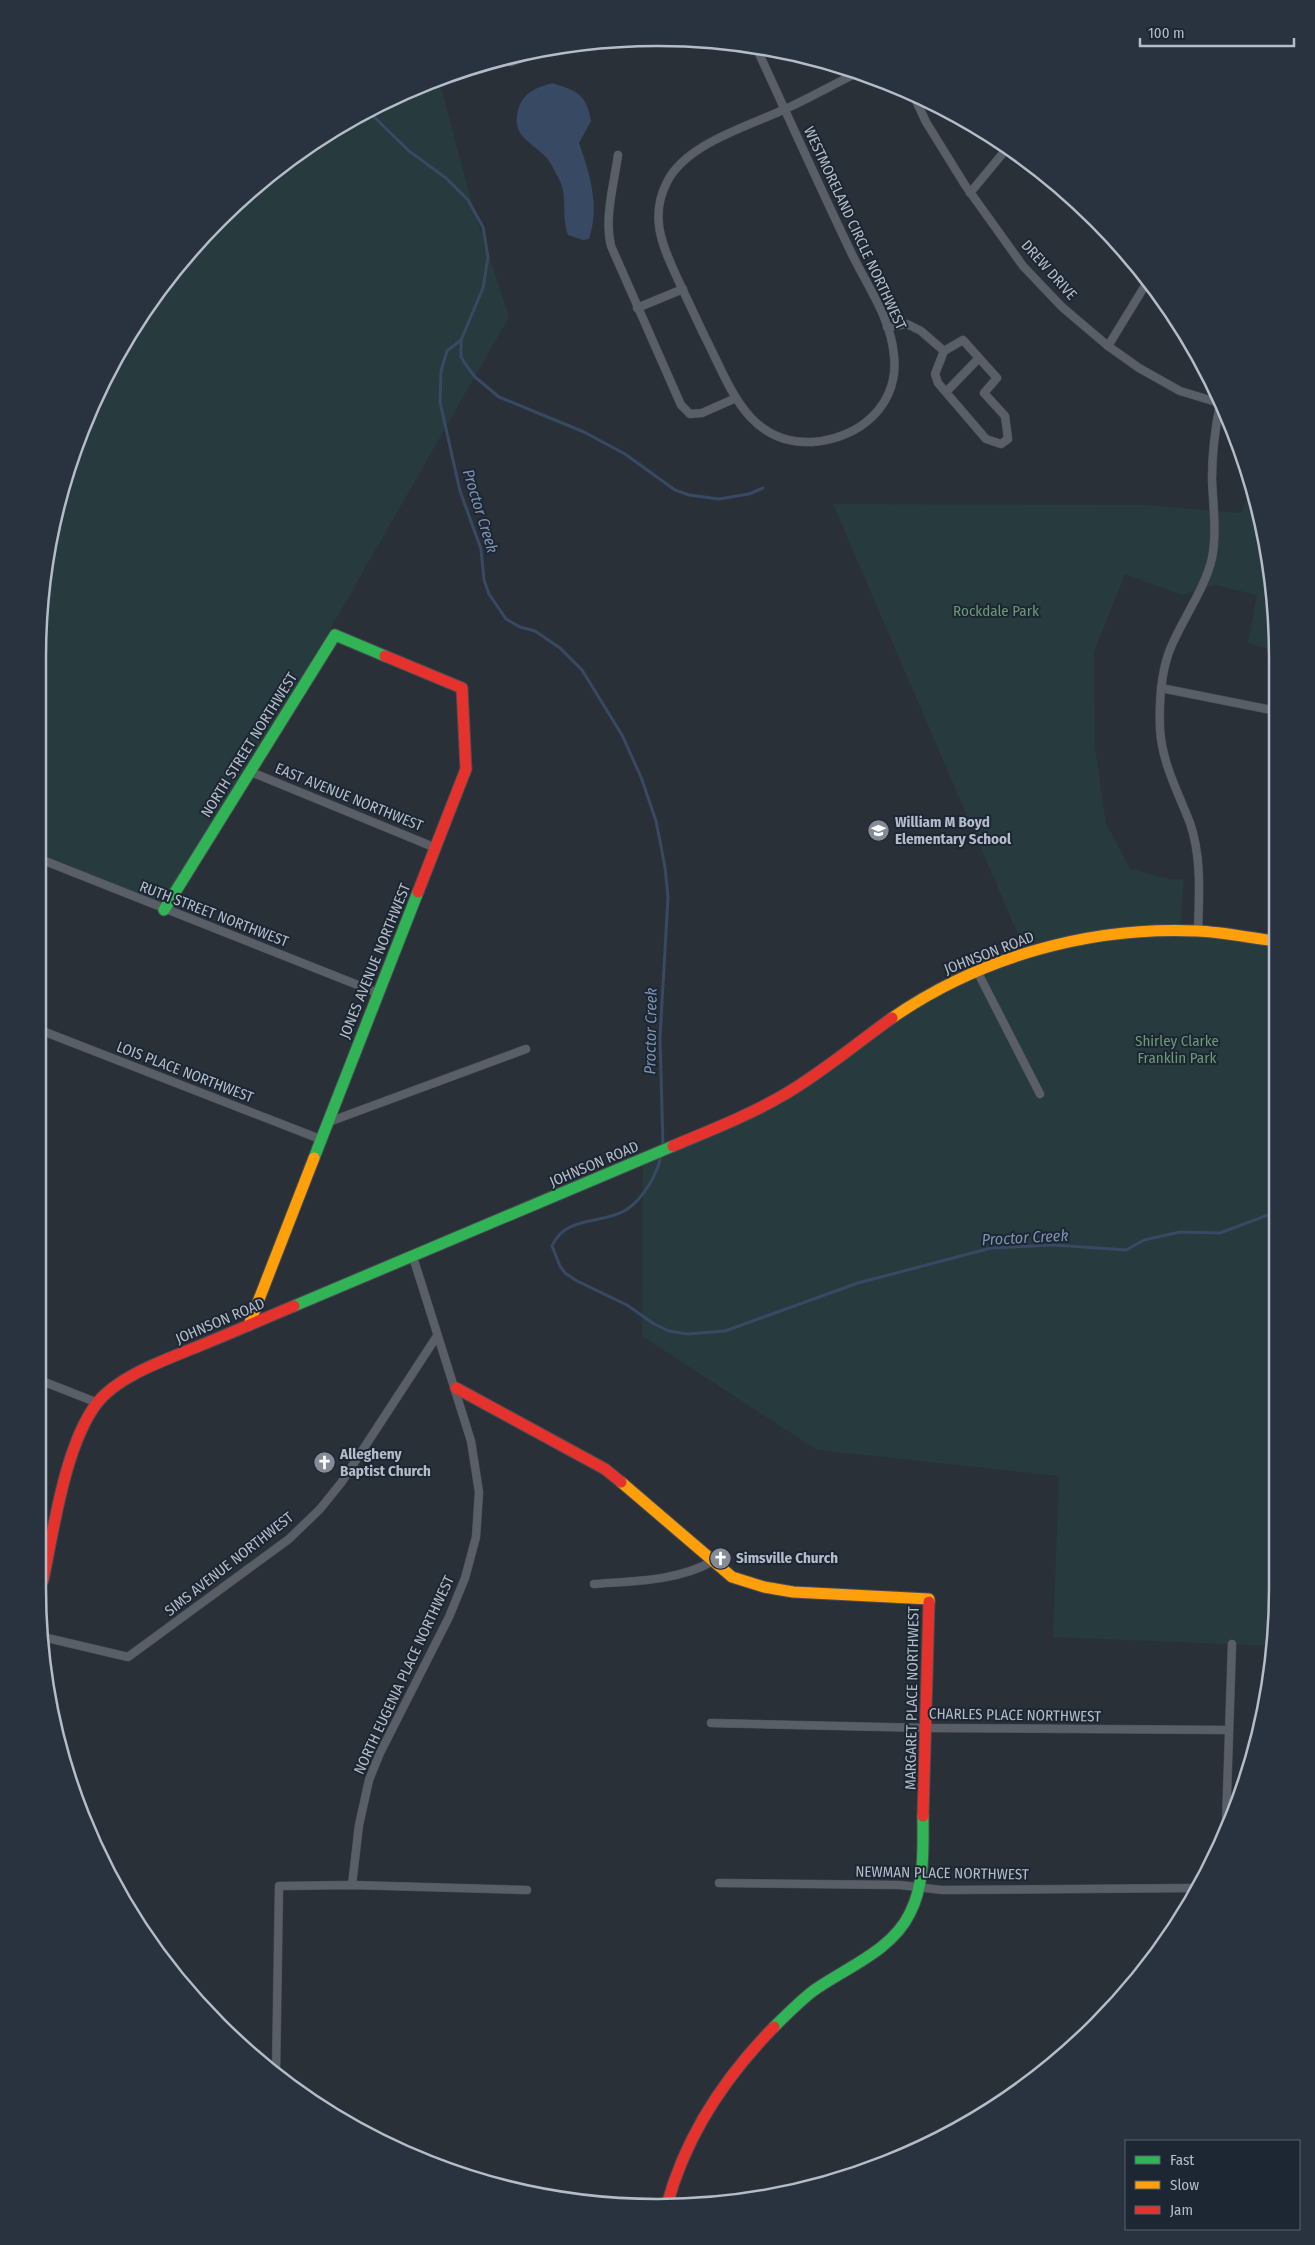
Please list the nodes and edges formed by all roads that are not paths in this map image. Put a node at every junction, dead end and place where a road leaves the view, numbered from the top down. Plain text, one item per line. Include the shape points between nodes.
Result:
1 (760, 55) edge
2 (848, 77) edge
3 (918, 105) edge
4 (785, 109) junction
5 (1003, 153) edge
6 (618, 155) dead end
7 (970, 193) junction
8 (1144, 288) edge
9 (682, 289) junction
10 (637, 308) junction
11 (887, 327) junction
12 (1108, 346) junction
13 (944, 351) junction
14 (979, 358) junction
15 (946, 392) junction
16 (736, 398) junction
17 (1213, 404) edge
18 (1218, 415) edge
19 (377, 653) joint
20 (1161, 688) junction
21 (1269, 710) edge
22 (251, 772) junction
23 (436, 848) junction
24 (46, 861) edge
25 (164, 910) junction
26 (1198, 931) junction
27 (1269, 940) edge
28 (977, 971) junction
29 (378, 994) junction
30 (46, 1032) edge
31 (526, 1049) dead end
32 (1040, 1094) dead end
33 (326, 1123) junction
34 (320, 1139) junction
35 (413, 1257) junction
36 (249, 1325) junction
37 (437, 1336) junction
38 (46, 1383) edge
39 (456, 1388) junction
40 (98, 1403) junction
41 (713, 1561) junction
42 (46, 1564) edge
43 (594, 1584) dead end
44 (49, 1638) edge
45 (1232, 1644) dead end
46 (711, 1723) dead end
47 (927, 1728) junction
48 (1229, 1730) junction
49 (1226, 1809) edge
50 (719, 1884) dead end
51 (352, 1885) junction
52 (920, 1886) junction
53 (1190, 1888) edge
54 (527, 1890) dead end
55 (276, 2065) edge
56 (669, 2198) edge

1 - 4 street
2 - 4 street
3 - 7 street, DREW DRIVE
4 - 9 street, WESTMORELAND CIRCLE NORTHWEST via 696,151 668,180 659,203 661,241
4 - 11 street, WESTMORELAND CIRCLE NORTHWEST
5 - 7 street
6 - 10 street via 609,236
7 - 12 street, DREW DRIVE via 1024,266 1062,307
8 - 12 street
9 - 10 street
9 - 16 street, WESTMORELAND CIRCLE NORTHWEST via 730,392
10 - 16 street via 681,405 690,414 702,413
11 - 13 street via 908,324 922,331
11 - 16 street, WESTMORELAND CIRCLE NORTHWEST via 894,356 894,379 879,411 862,426 822,442 802,443 778,438 747,416
12 - 17 street, DREW DRIVE via 1180,392
13 - 14 street via 963,340
13 - 15 street via 935,374
14 - 15 street
14 - 15 street via 997,378 984,393 1005,416 1008,439 1001,444 986,439
18 - 20 street via 1213,438 1212,559 1170,649
19 - 22 street, NORTH STREET NORTHWEST via 335,635
19 - 23 street, JONES AVENUE NORTHWEST via 462,688 466,769
20 - 21 street
20 - 26 street via 1160,732 1165,759 1190,824 1197,853 1200,882
22 - 23 street, EAST AVENUE NORTHWEST
22 - 25 street, NORTH STREET NORTHWEST
23 - 29 street, JONES AVENUE NORTHWEST
24 - 25 street, RUTH STREET NORTHWEST
25 - 29 street, RUTH STREET NORTHWEST
26 - 27 street, JOHNSON ROAD
26 - 28 street, JOHNSON ROAD via 1145,931 1088,938 1039,949
28 - 32 street
28 - 35 street, JOHNSON ROAD via 910,1006 802,1084 745,1116
29 - 33 street, JONES AVENUE NORTHWEST
30 - 34 street, LOIS PLACE NORTHWEST
31 - 33 street
33 - 34 street, JONES AVENUE NORTHWEST
34 - 36 street, JONES AVENUE NORTHWEST
35 - 36 street, JOHNSON ROAD
35 - 37 street, NORTH EUGENIA PLACE NORTHWEST
36 - 40 street, JOHNSON ROAD via 145,1369
37 - 39 street, NORTH EUGENIA PLACE NORTHWEST
37 - 44 street, SIMS AVENUE NORTHWEST via 341,1483 289,1539 128,1657
38 - 40 street
39 - 41 street, MARGARET PLACE NORTHWEST via 605,1469
39 - 51 street, NORTH EUGENIA PLACE NORTHWEST via 471,1441 479,1492 476,1538 465,1578 449,1617 369,1780 359,1825
40 - 42 street, JOHNSON ROAD via 72,1458
41 - 43 street via 699,1569 656,1579
41 - 47 street, MARGARET PLACE NORTHWEST via 732,1577 764,1587 793,1592 929,1599
45 - 48 street
46 - 47 street, CHARLES PLACE NORTHWEST
47 - 48 street, CHARLES PLACE NORTHWEST
47 - 52 street, MARGARET PLACE NORTHWEST
48 - 49 street
50 - 52 street, NEWMAN PLACE NORTHWEST
51 - 54 street
51 - 55 street via 279,1886
52 - 53 street, NEWMAN PLACE NORTHWEST via 942,1890
52 - 56 street, MARGARET PLACE NORTHWEST via 908,1918 891,1938 812,1993 772,2028 696,2128 680,2161

